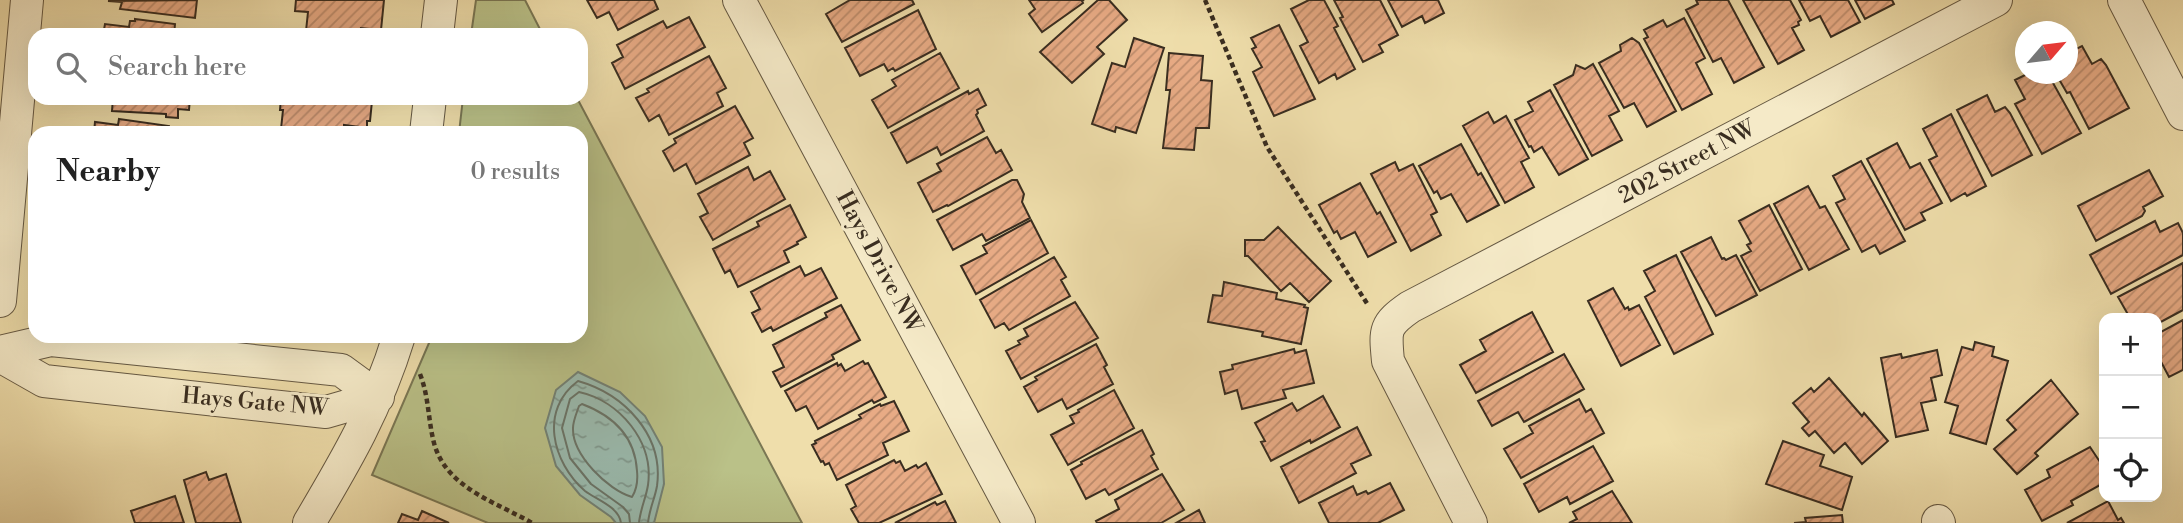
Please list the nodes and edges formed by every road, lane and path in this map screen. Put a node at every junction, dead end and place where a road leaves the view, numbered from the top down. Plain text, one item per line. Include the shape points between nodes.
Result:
1 (27, 0) edge
2 (441, 0) edge
3 (739, 0) edge
4 (1205, 0) edge
5 (1996, 0) edge
6 (2124, 0) edge
7 (438, 28) edge
8 (429, 105) edge
9 (2183, 114) edge
10 (427, 126) edge
11 (0, 301) edge
12 (1385, 332) junction
13 (40, 343) edge
14 (80, 343) edge
15 (397, 344) edge
16 (0, 354) edge
17 (378, 397) junction
18 (309, 523) edge
19 (532, 523) edge
20 (1019, 523) edge
21 (1471, 523) edge

1 - 11 street
2 - 7 street
3 - 20 street, Hays Drive NW
4 - 12 path via 1267,147
5 - 12 street, 202 Street NW via 1410,307
6 - 9 street
8 - 10 street
12 - 21 street via 1395,379
13 - 16 street, Hays Gate NW
14 - 17 street, Hays Gate NW via 341,370
15 - 17 street
15 - 19 path via 421,376 433,440 444,466 469,489
16 - 17 street, Hays Gate NW via 44,381 326,412
17 - 18 street

